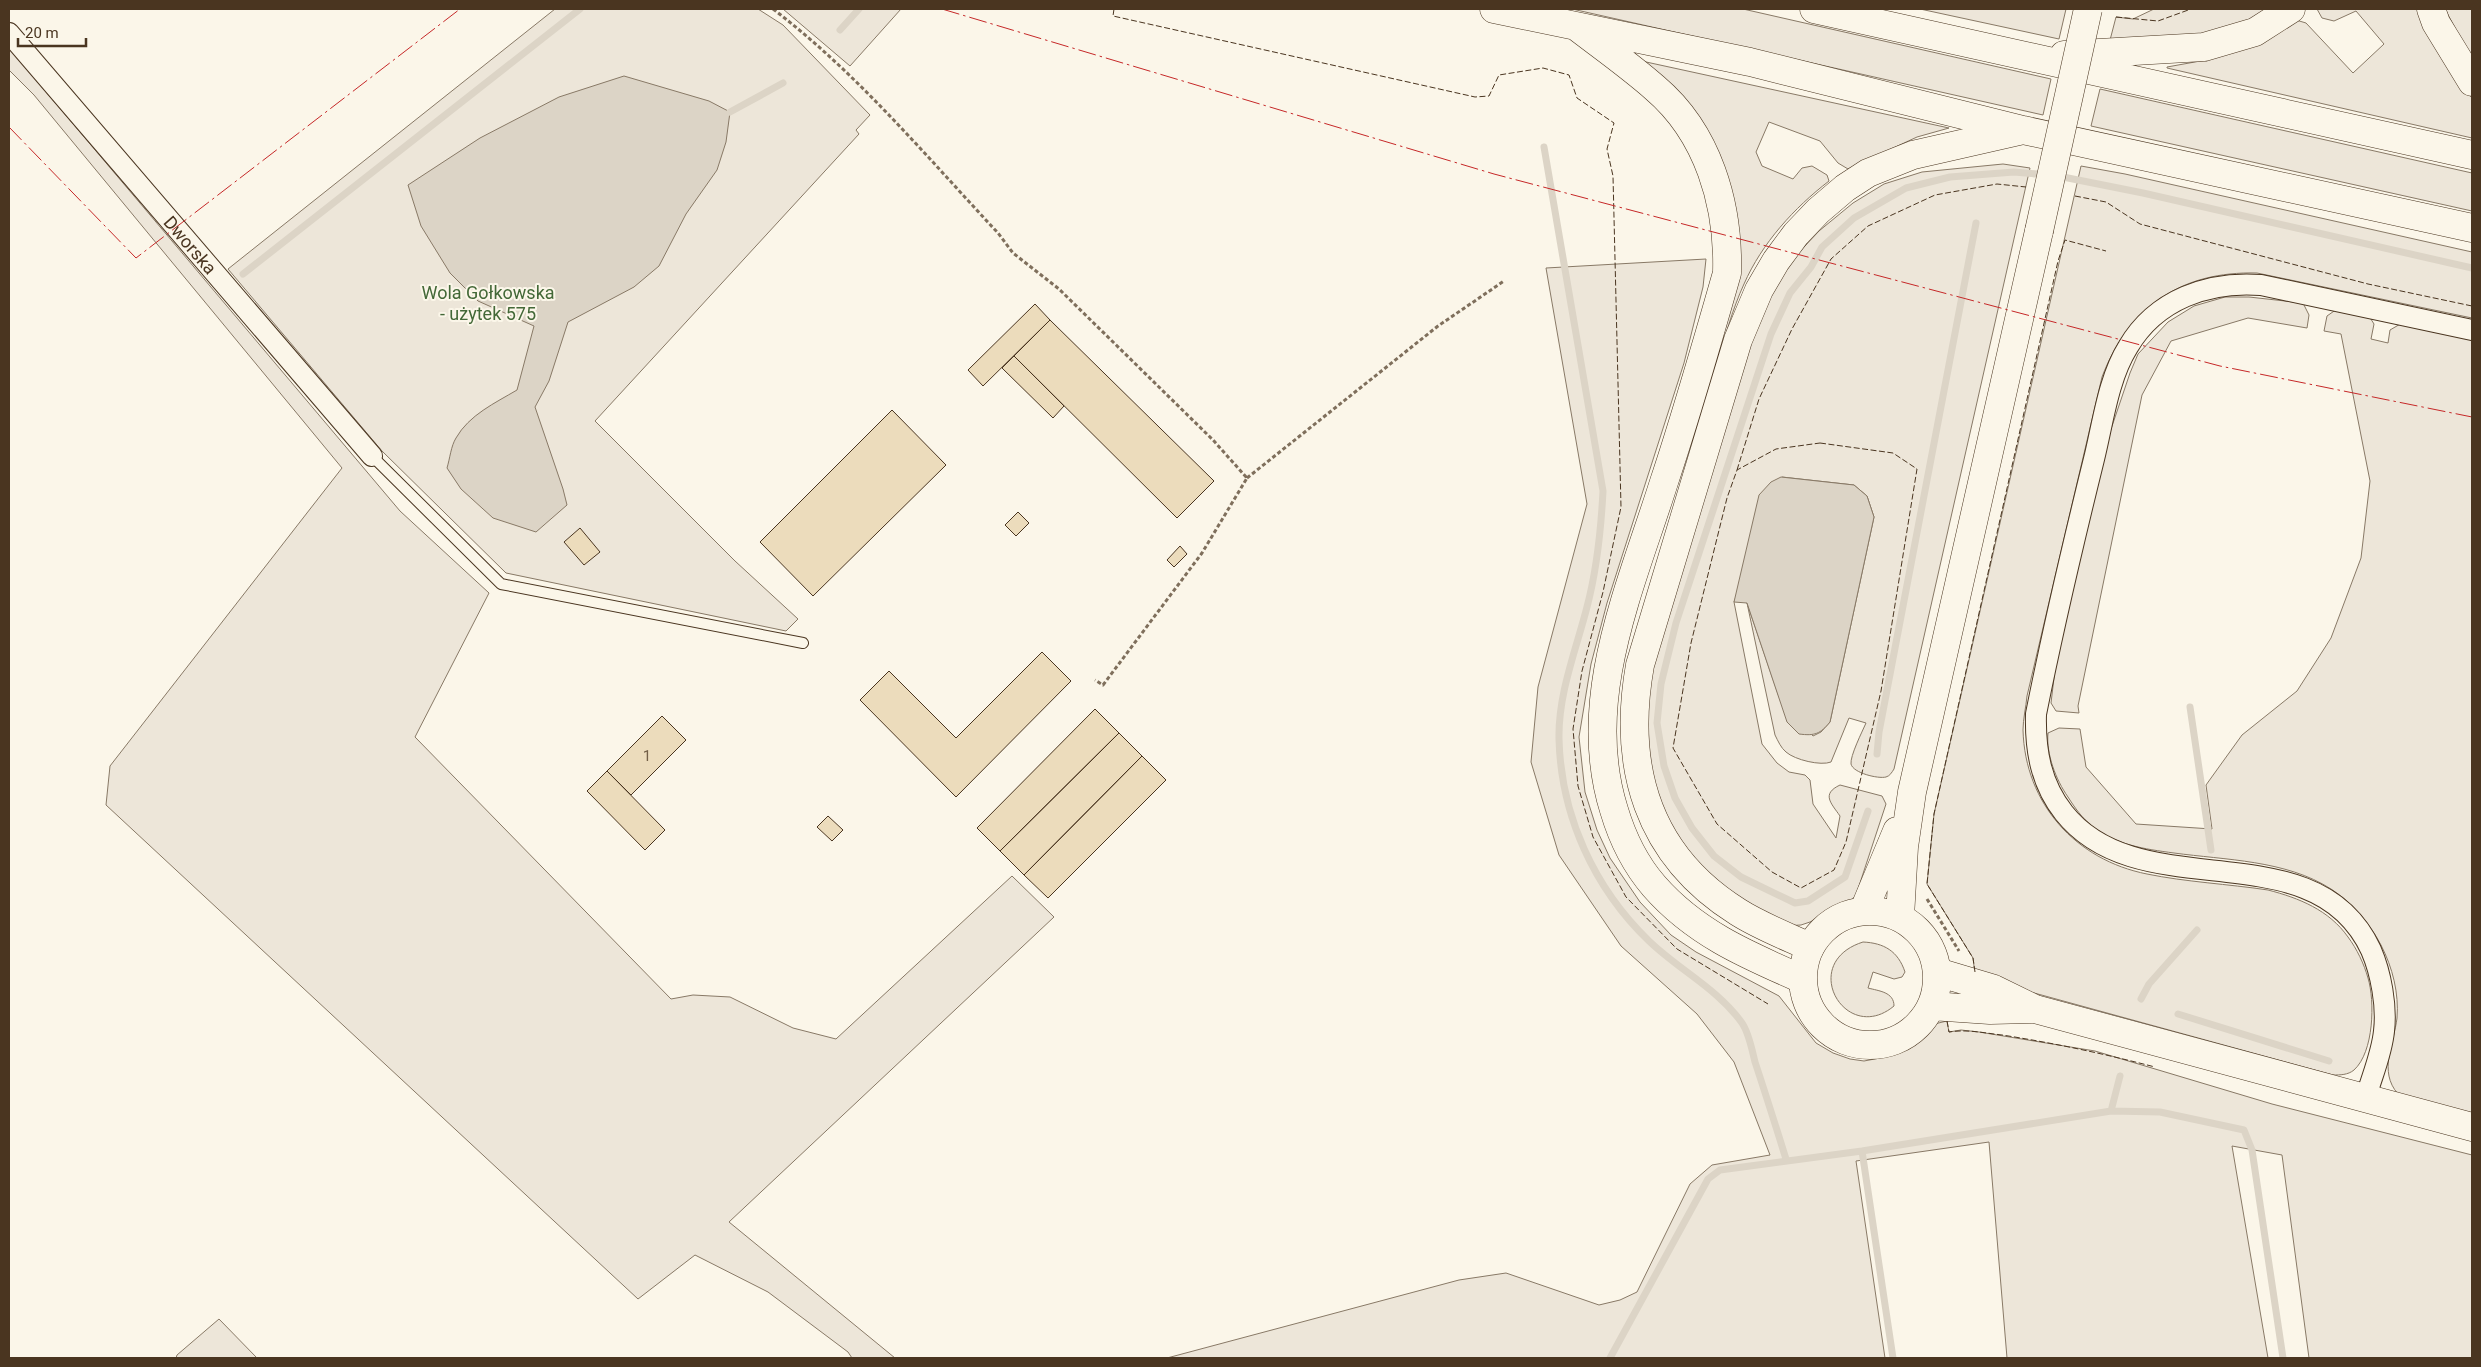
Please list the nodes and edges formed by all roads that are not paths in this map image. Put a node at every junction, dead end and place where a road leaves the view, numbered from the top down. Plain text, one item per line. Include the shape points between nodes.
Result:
1 (1494, 9) edge
2 (1814, 9) edge
3 (2088, 9) edge
4 (2291, 9) edge
5 (2431, 9) edge
6 (1577, 27) junction
7 (9, 33) edge
8 (2031, 57) junction
9 (2472, 82) edge
10 (2024, 130) junction
11 (2472, 155) edge
12 (2472, 228) edge
13 (2472, 330) edge
14 (372, 456) joint
15 (803, 643) dead end
16 (1912, 792) junction
17 (1864, 910) junction
18 (1900, 917) junction
19 (1810, 947) junction
20 (1937, 972) junction
21 (1802, 979) junction
22 (1931, 1006) junction
23 (2035, 1009) junction
24 (2366, 1097) junction
25 (2472, 1127) edge

1 - 6 main road
2 - 8 main road
3 - 16 main road, bridge
4 - 8 main road via 2255,32 2204,48
5 - 9 main road via 2436,24
6 - 10 main road via 1750,62
6 - 21 main road via 1656,88 1699,140 1716,181 1728,252 1727,272 1693,392 1608,669 1602,708 1602,746 1609,795 1635,860 1676,909 1730,947
7 - 14 street, Dworska
8 - 11 main road
10 - 12 main road
10 - 19 main road via 1914,155 1868,174 1818,211 1776,261 1759,290 1738,340 1640,664 1634,698 1638,774 1648,805 1671,850 1700,884 1737,911
13 - 24 street via 2261,285 2237,283 2186,295 2155,316 2128,347 2111,390 2036,714 2035,742 2046,783 2070,820 2100,845 2136,860 2250,874 2285,882 2328,900 2360,929 2375,960 2384,1008 2384,1032
14 - 15 lane via 501,584
16 - 17 main road
16 - 18 main road via 1904,847
17 - 18 main road
17 - 19 main road via 1832,922
18 - 20 main road via 1924,938
19 - 21 main road
20 - 22 main road
20 - 23 main road via 1994,988
21 - 22 main road via 1807,1001 1818,1021 1837,1037 1860,1045 1885,1044 1902,1037 1917,1026
22 - 23 main road
23 - 24 main road
24 - 25 main road

